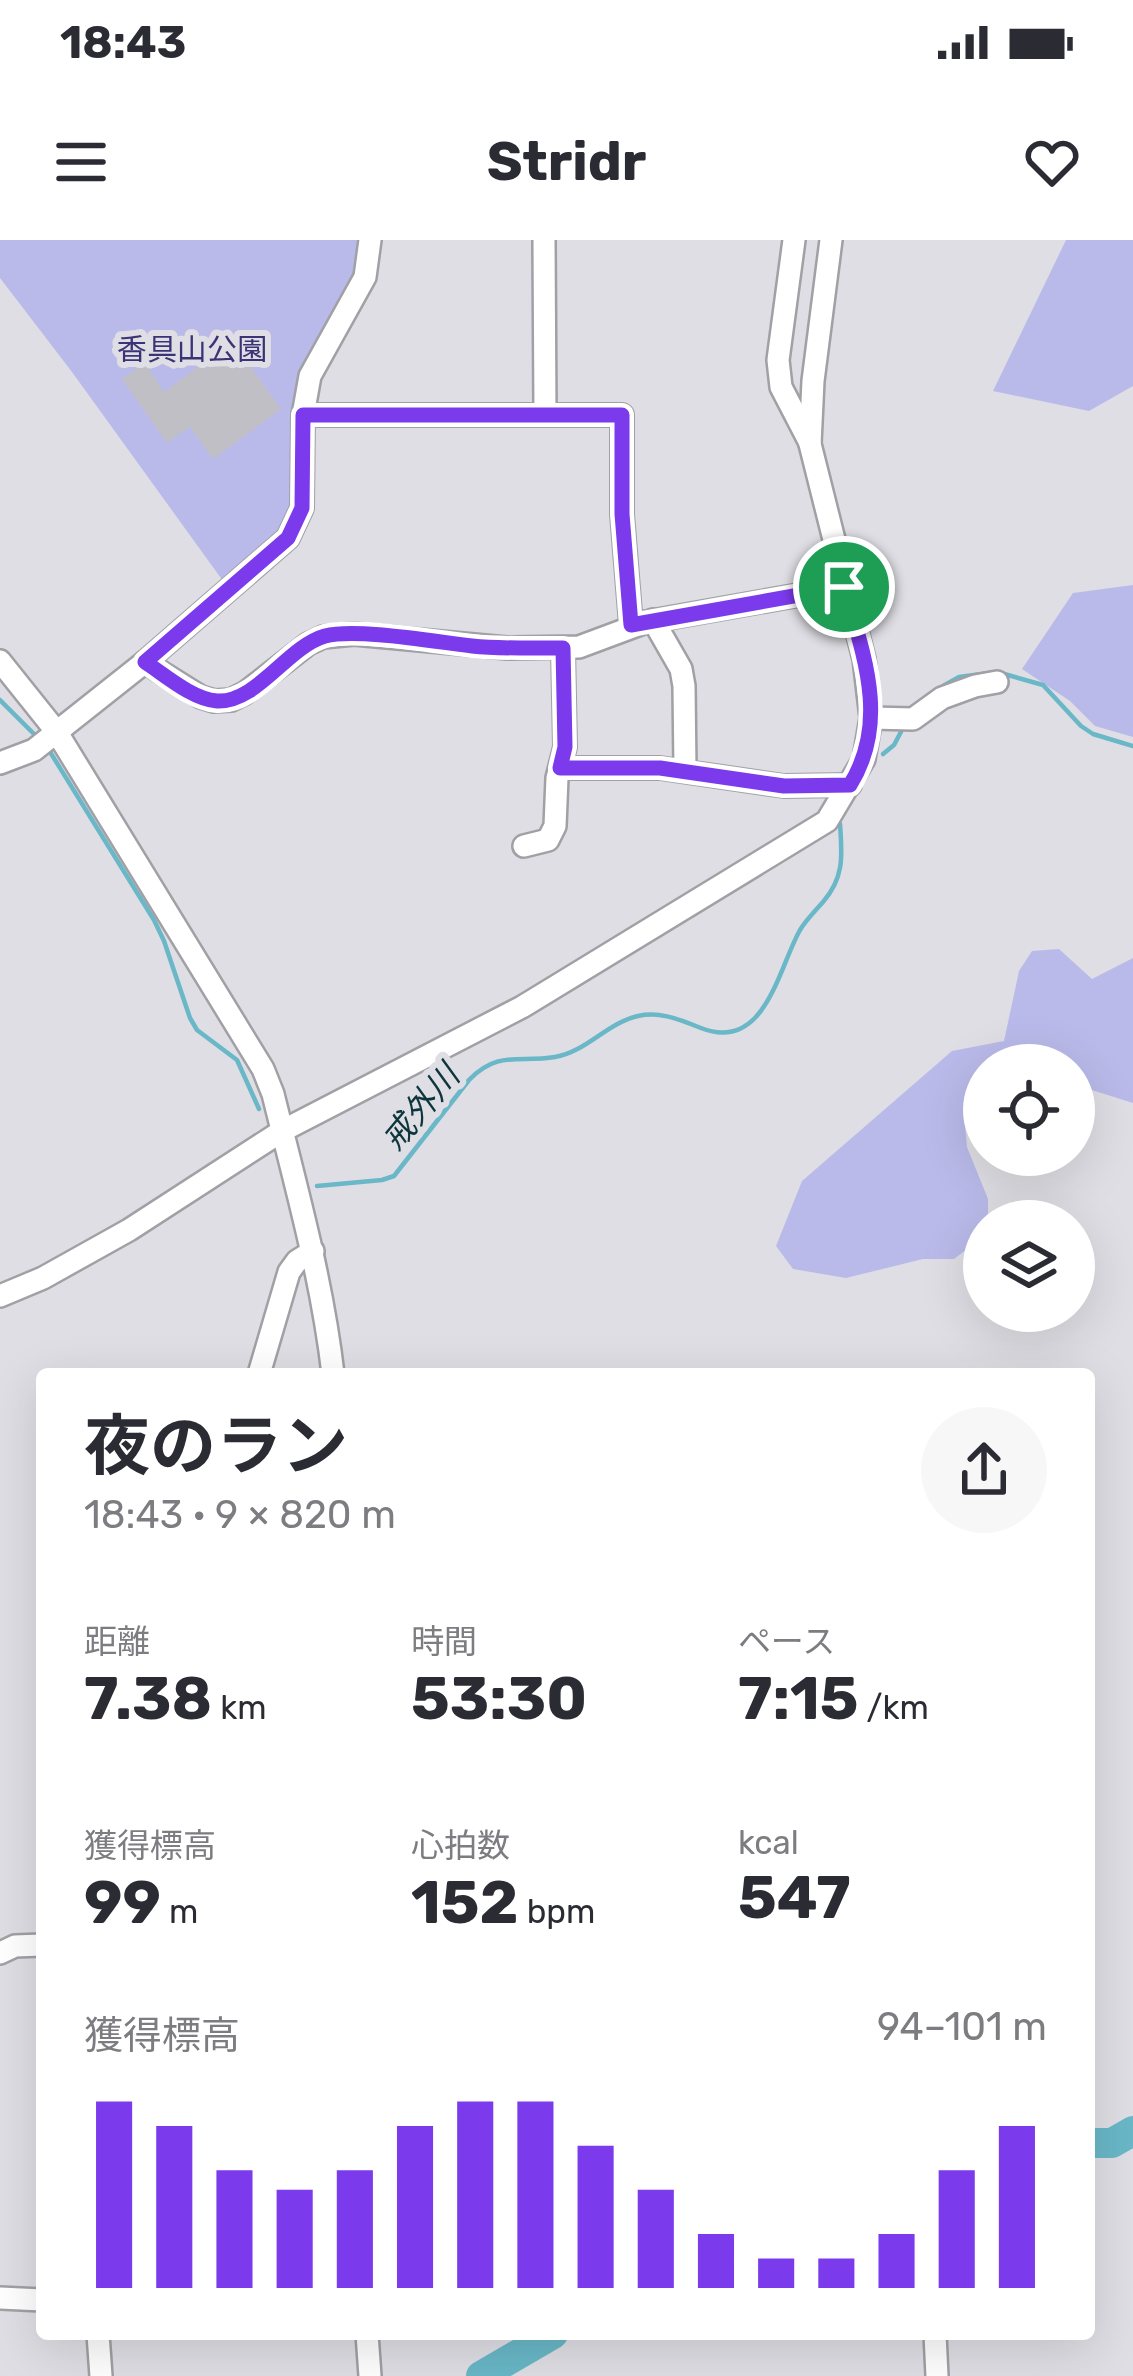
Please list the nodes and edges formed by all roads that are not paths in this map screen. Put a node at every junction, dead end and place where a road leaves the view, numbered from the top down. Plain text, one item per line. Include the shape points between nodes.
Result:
1 (370, 240) edge
2 (544, 240) edge
3 (794, 240) edge
4 (831, 240) edge
5 (303, 415) junction
6 (545, 415) junction
7 (810, 444) junction
8 (844, 587) junction
9 (642, 623) junction
10 (563, 648) junction
11 (0, 661) edge
12 (145, 662) junction
13 (997, 682) dead end
14 (871, 718) junction
15 (56, 731) junction
16 (0, 763) edge
17 (560, 768) junction
18 (685, 770) junction
19 (850, 785) junction
20 (524, 846) dead end
21 (282, 1131) junction
22 (313, 1252) junction
23 (0, 1296) edge
24 (262, 1368) edge
25 (332, 1368) edge
26 (36, 1945) edge
27 (0, 1953) edge
28 (0, 2298) edge
29 (36, 2300) edge
30 (98, 2340) edge
31 (367, 2340) edge
32 (935, 2340) edge
33 (101, 2376) edge
34 (370, 2376) edge
35 (937, 2376) edge

1 - 5 street via 365,277 318,358
2 - 6 street
3 - 7 street via 778,360 781,387
4 - 7 street
5 - 6 street
5 - 12 street via 302,508 288,538
6 - 9 street via 622,415 622,514
7 - 8 street
8 - 9 street
8 - 14 street
9 - 10 street
9 - 18 street via 681,670
10 - 12 street via 337,634 308,644 245,693 214,701
10 - 17 street
11 - 15 street
12 - 15 street
13 - 14 street via 906,719
14 - 19 street via 865,759
15 - 16 street
15 - 21 street via 263,1069
17 - 18 street
17 - 20 street via 553,834
18 - 19 street via 784,786
19 - 21 street via 817,830 522,1007
21 - 22 street
21 - 23 street via 129,1230
22 - 24 street via 289,1272
22 - 25 street
26 - 27 street
28 - 29 street
30 - 33 street
31 - 34 street
32 - 35 street

